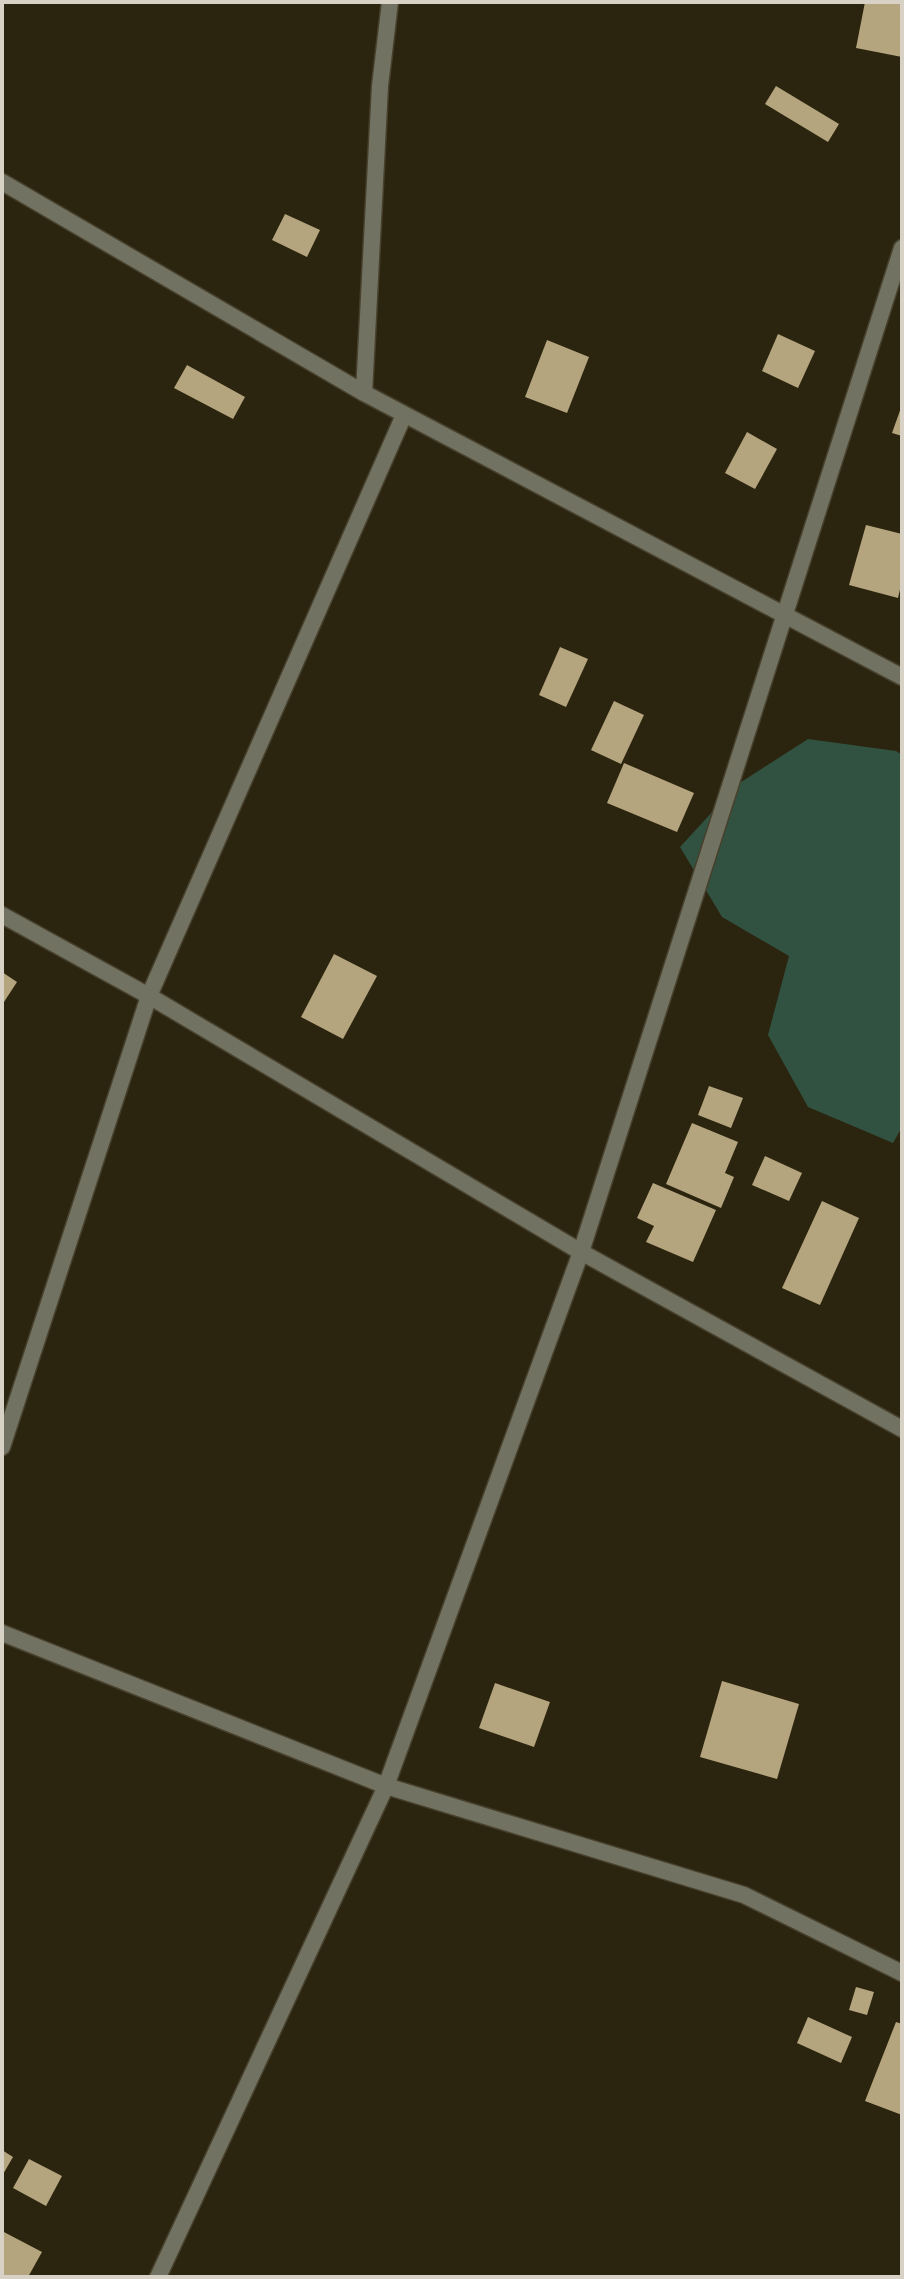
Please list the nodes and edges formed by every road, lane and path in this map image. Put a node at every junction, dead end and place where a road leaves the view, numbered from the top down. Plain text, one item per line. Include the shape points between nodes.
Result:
1 (390, 2) edge
2 (2, 182) edge
3 (902, 248) edge
4 (364, 393) junction
5 (404, 415) junction
6 (782, 613) junction
7 (902, 677) edge
8 (2, 915) edge
9 (149, 996) junction
10 (581, 1252) junction
11 (902, 1429) edge
12 (2, 1447) edge
13 (2, 1633) edge
14 (386, 1786) junction
15 (902, 1973) edge
16 (158, 2277) edge

1 - 4 street via 380,86
2 - 4 street
3 - 6 street
4 - 5 street
5 - 6 street
5 - 9 street
6 - 7 street
6 - 10 street
8 - 9 street
9 - 10 street
9 - 12 street
10 - 11 street
10 - 14 street
13 - 14 street
14 - 15 street via 744,1895
14 - 16 street

